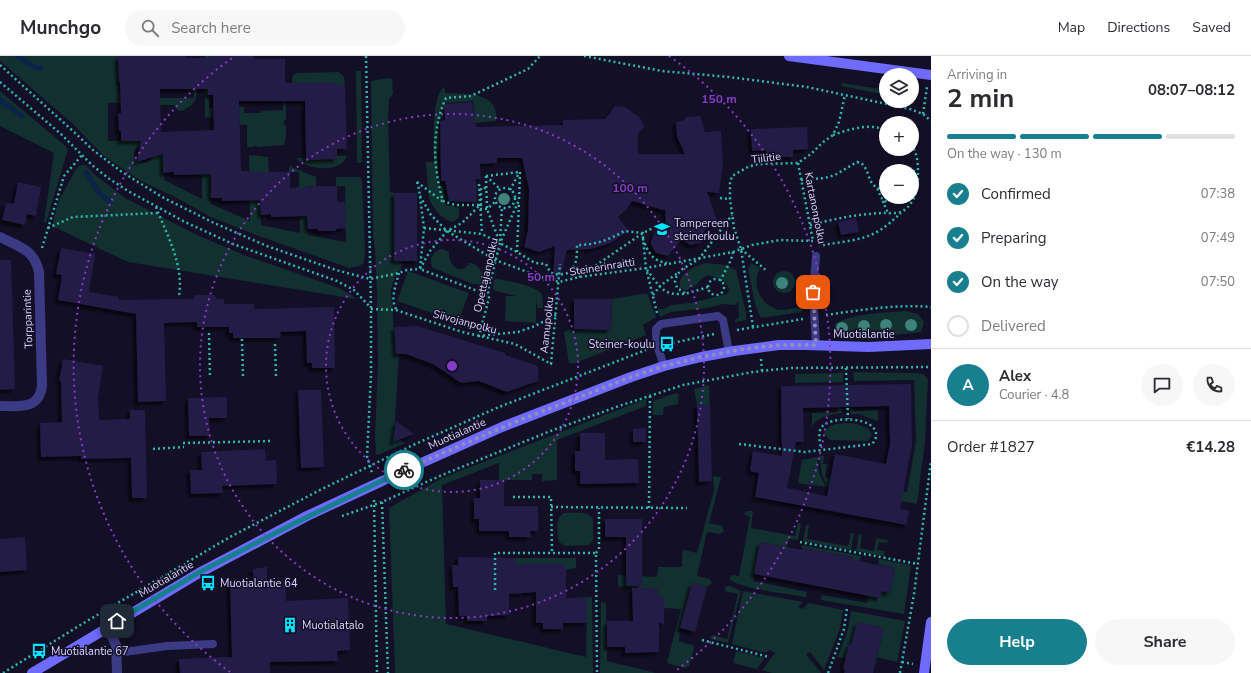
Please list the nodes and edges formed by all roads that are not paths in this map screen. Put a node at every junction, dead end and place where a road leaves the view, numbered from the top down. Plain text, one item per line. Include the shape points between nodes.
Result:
1 (789, 56) edge
2 (931, 75) edge
3 (0, 237) edge
4 (815, 251) road end
5 (931, 344) edge
6 (816, 345) junction
7 (729, 352) junction
8 (664, 366) junction
9 (0, 406) edge
10 (931, 622) edge
11 (107, 627) junction
12 (213, 644) dead end
13 (117, 654) junction
14 (32, 673) edge
15 (117, 673) edge
16 (924, 673) edge

1 - 2 street
3 - 9 street, Torpparintie via 30,254 36,261 39,272 42,386 36,401 27,405
4 - 6 lane via 813,292
5 - 6 street, Muotialantie via 869,347
6 - 7 street, Muotialantie via 779,345
7 - 8 street, Muotialantie
7 - 8 lane via 723,320 718,316 658,326 658,347
8 - 11 street, Muotialantie via 509,424 408,468 198,573
10 - 16 street
11 - 13 street via 116,642
11 - 14 street, Muotialantie
12 - 13 lane via 167,646
13 - 15 street

